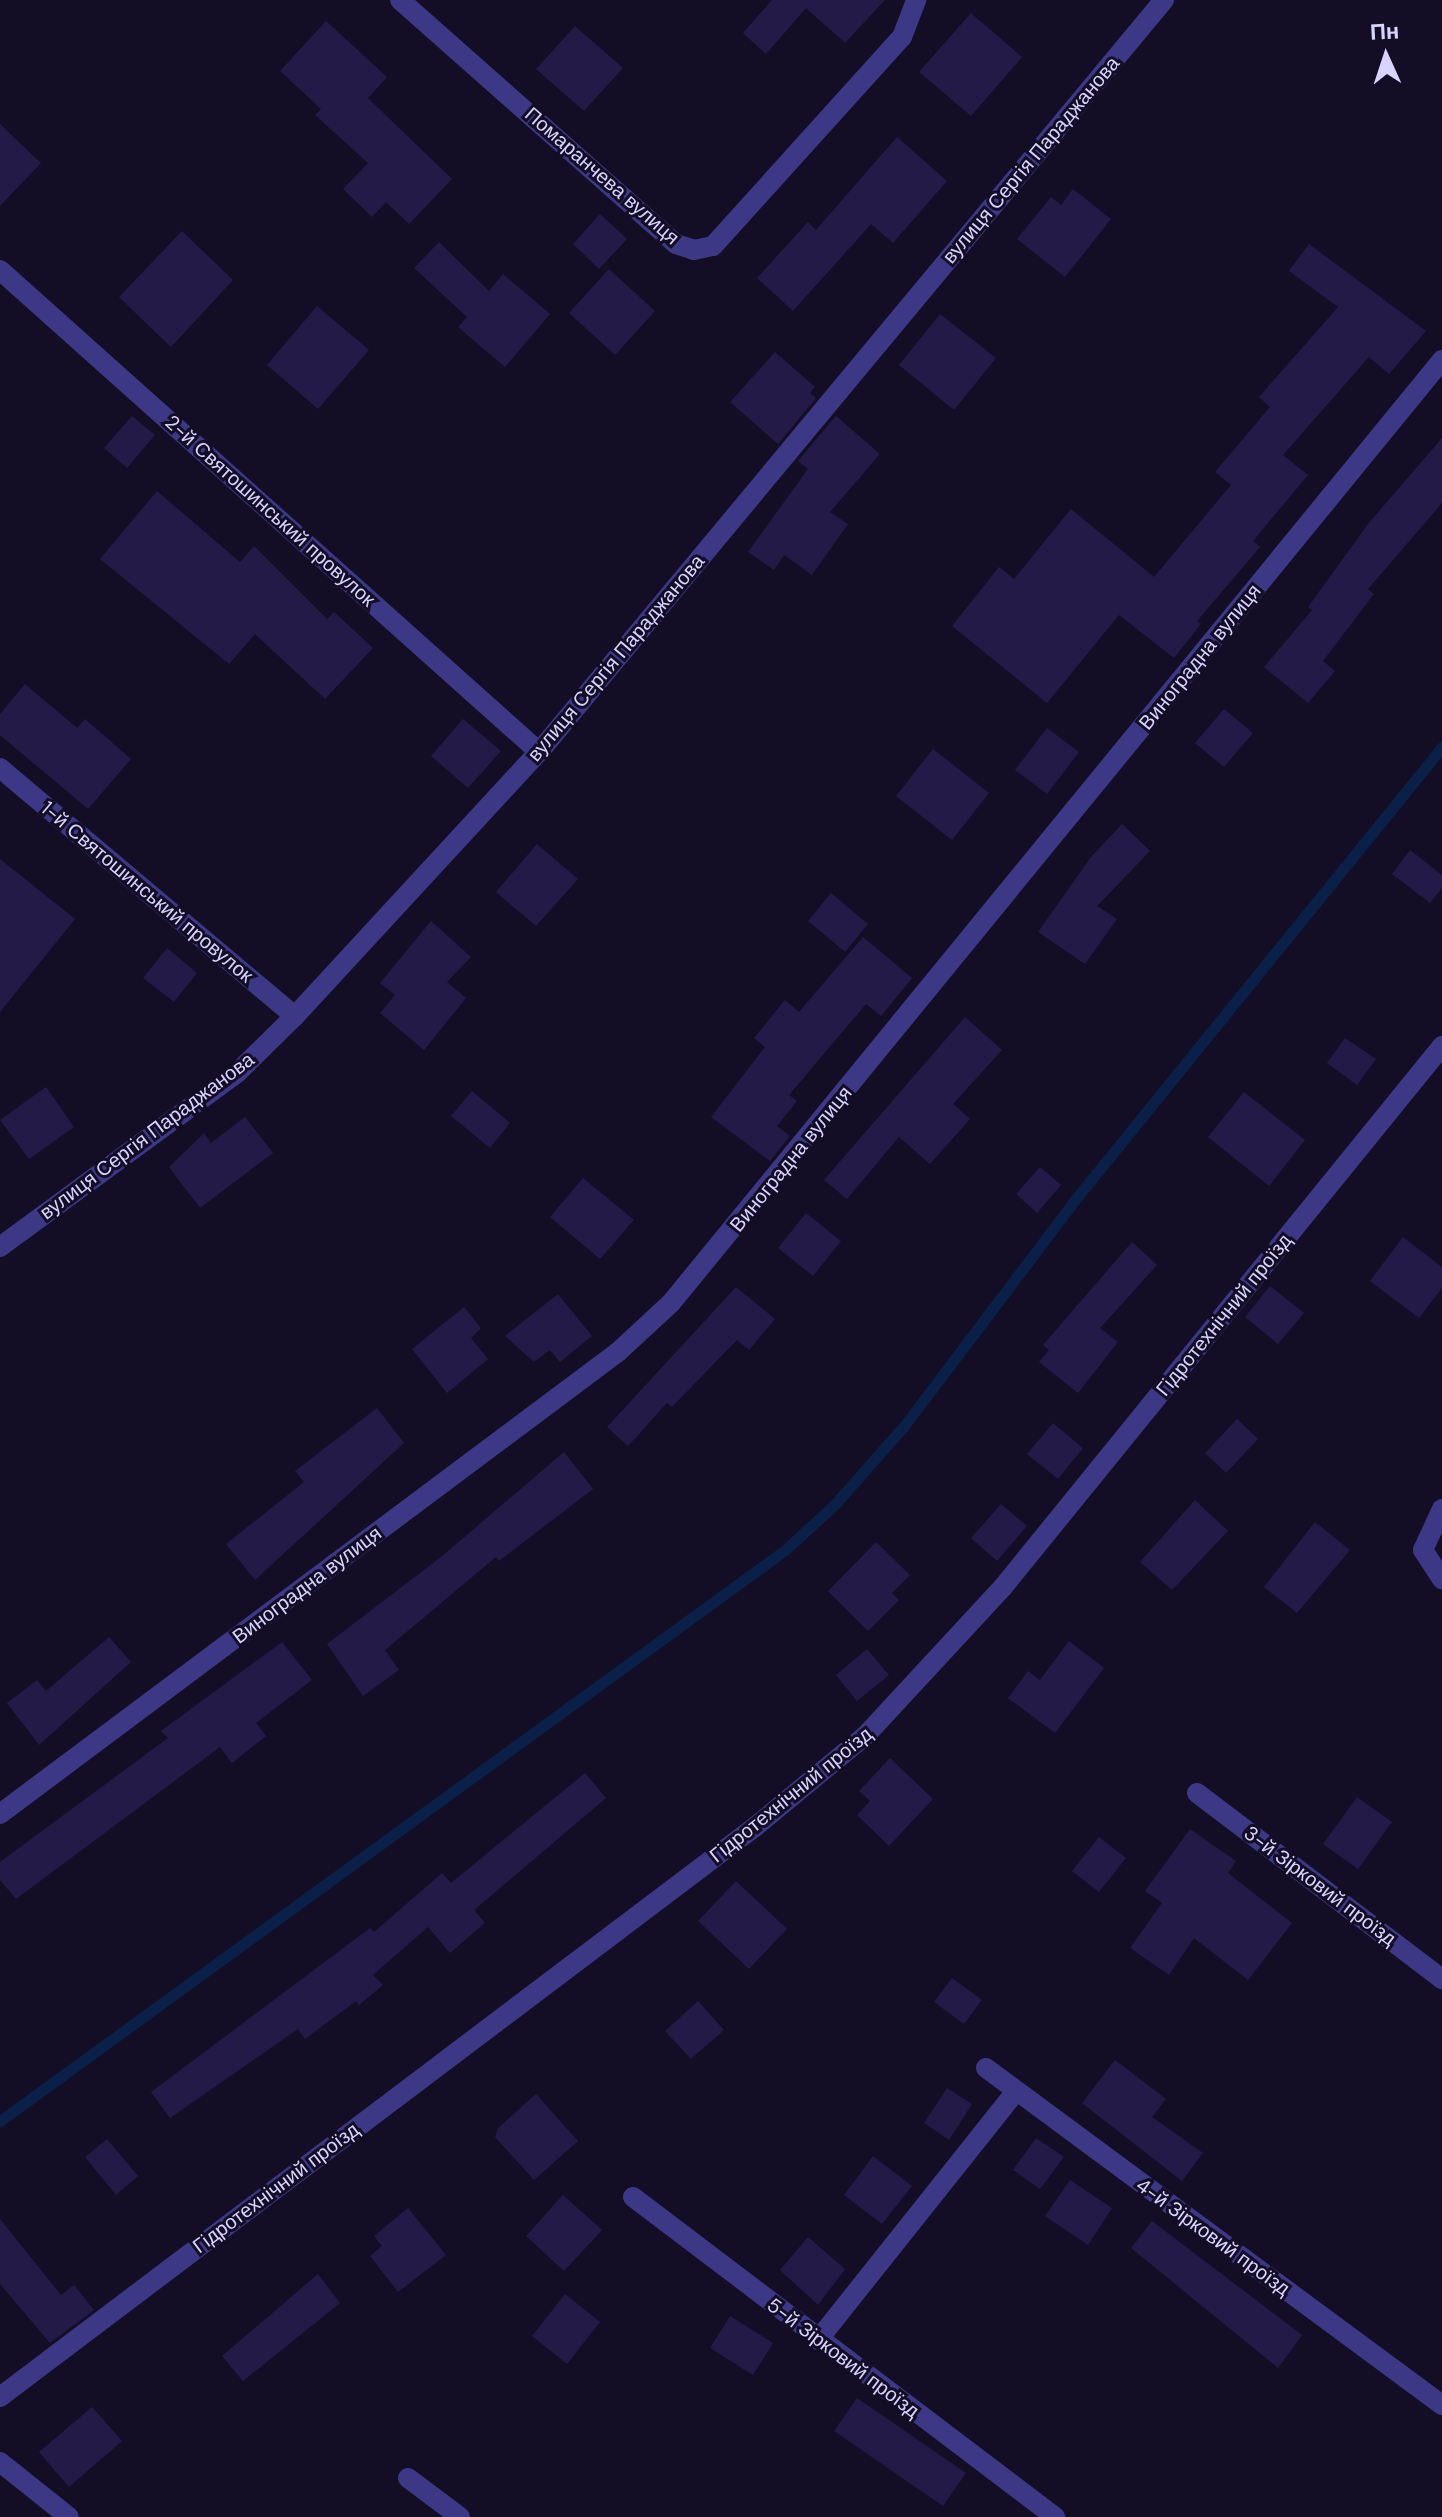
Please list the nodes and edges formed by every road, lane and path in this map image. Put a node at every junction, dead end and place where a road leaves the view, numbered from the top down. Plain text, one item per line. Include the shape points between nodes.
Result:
1 (400, 0) edge
2 (916, 0) edge
3 (1164, 0) edge
4 (0, 270) edge
5 (1442, 360) edge
6 (539, 752) junction
7 (0, 768) edge
8 (295, 1016) junction
9 (1442, 1046) edge
10 (0, 1247) edge
11 (1442, 1509) edge
12 (1439, 1577) edge
13 (1197, 1793) dead end
14 (0, 1814) edge
15 (1442, 1979) edge
16 (986, 2068) dead end
17 (1015, 2092) junction
18 (633, 2197) dead end
19 (818, 2340) junction
20 (0, 2397) edge
21 (1442, 2405) edge
22 (0, 2462) edge
23 (408, 2478) dead end
24 (69, 2517) edge
25 (460, 2517) edge
26 (1055, 2517) edge

1 - 2 street, Помаранчева вулиця via 676,244 694,250 713,246 902,37
3 - 6 street, вулиця Сергія Параджанова
4 - 6 street, 2-й Святошинський провулок
5 - 14 street, Виноградна вулиця via 671,1303 618,1352
6 - 8 street, вулиця Сергія Параджанова
7 - 8 street, 1-й Святошинський провулок
8 - 10 street, вулиця Сергія Параджанова via 238,1072
9 - 20 street, Гідротехнічний проїзд via 1003,1587 866,1735 756,1826
11 - 12 street via 1423,1550
13 - 15 street, 3-й Зірковий проїзд
16 - 17 street, 4-й Зірковий проїзд
17 - 19 street
17 - 21 street, 4-й Зірковий проїзд
18 - 19 street, 5-й Зірковий проїзд
19 - 26 street, 5-й Зірковий проїзд
22 - 24 street
23 - 25 street

